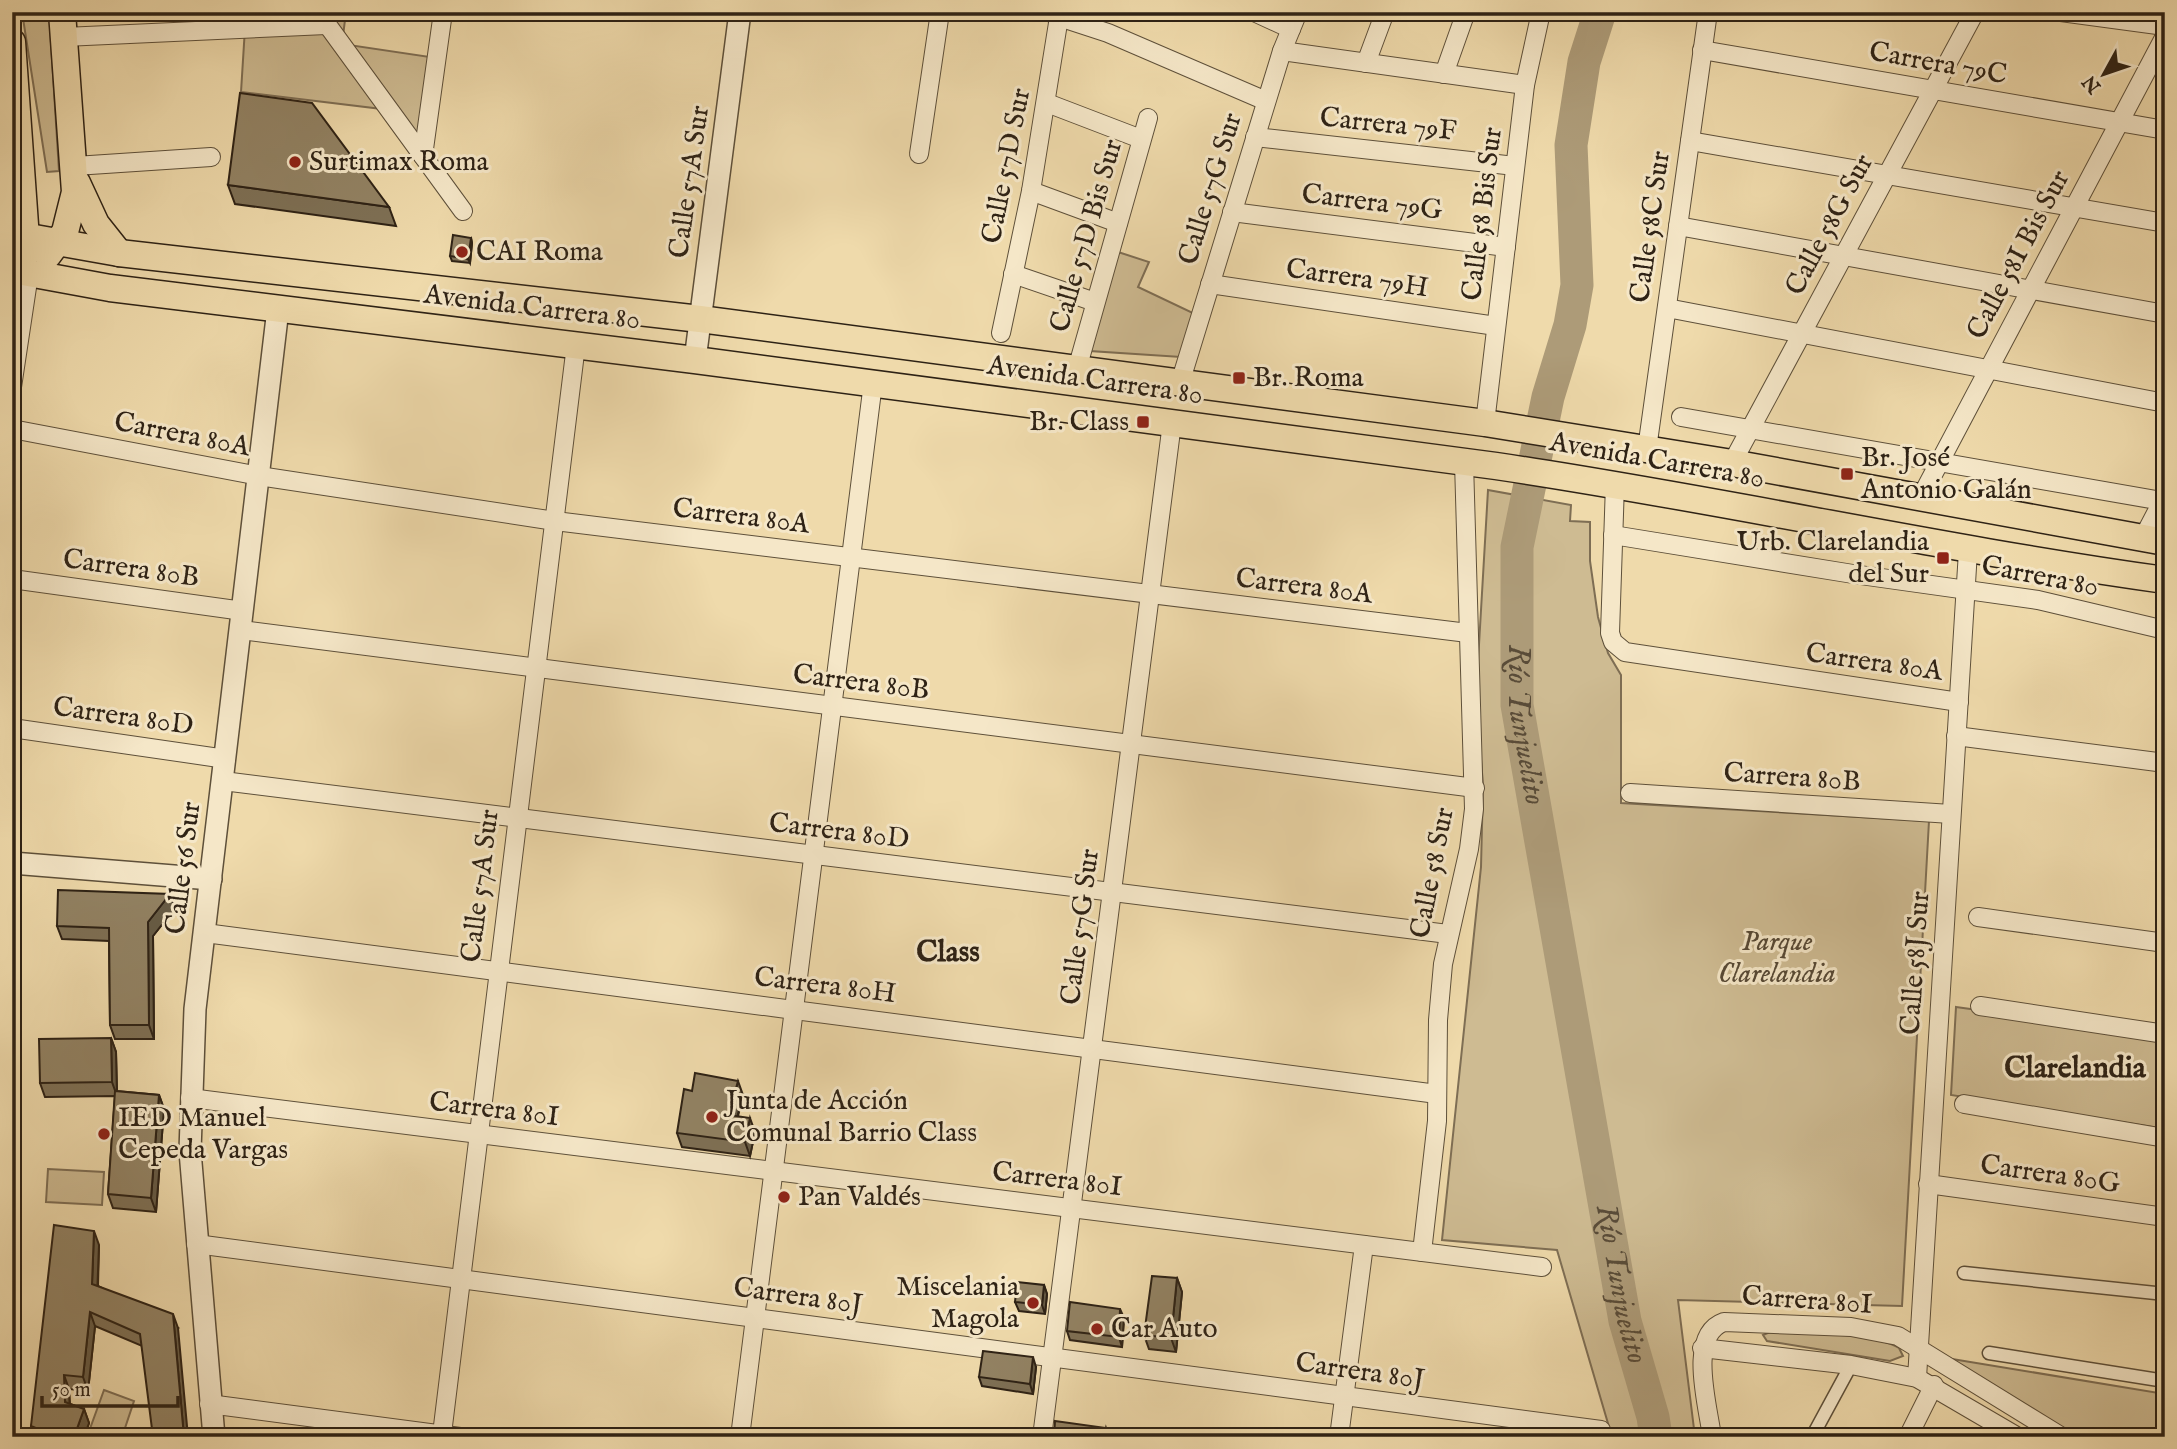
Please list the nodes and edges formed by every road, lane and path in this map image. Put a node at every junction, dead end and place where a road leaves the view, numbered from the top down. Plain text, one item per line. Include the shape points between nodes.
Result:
1 (443, 12) edge
2 (740, 12) edge
3 (940, 12) edge
4 (1255, 12) edge
5 (1298, 12) edge
6 (1385, 12) edge
7 (1466, 12) edge
8 (1541, 12) edge
9 (1707, 12) edge
10 (1975, 12) edge
11 (2062, 12) edge
12 (1055, 15) edge
13 (2113, 16) edge
14 (322, 18) edge
15 (63, 25) edge
16 (2165, 26) edge
17 (1291, 29) junction
18 (2165, 36) edge
19 (12, 42) edge
20 (1702, 50) junction
21 (1282, 51) junction
22 (1366, 63) junction
23 (1444, 74) junction
24 (1525, 85) junction
25 (1933, 90) junction
26 (1266, 101) junction
27 (1047, 103) junction
28 (1147, 118) dead end
29 (2119, 122) junction
30 (2165, 130) edge
31 (1255, 137) junction
32 (1141, 139) junction
33 (1690, 141) junction
34 (919, 154) dead end
35 (423, 156) junction
36 (211, 157) dead end
37 (1515, 166) junction
38 (75, 171) junction
39 (1887, 175) junction
40 (1031, 191) junction
41 (2074, 208) junction
42 (463, 211) dead end
43 (1232, 212) junction
44 (1118, 223) junction
45 (2165, 223) edge
46 (1678, 226) junction
47 (19, 235) edge
48 (59, 244) junction
49 (1506, 247) junction
50 (119, 253) junction
51 (1844, 256) junction
52 (20, 272) edge
53 (1013, 274) junction
54 (1210, 284) junction
55 (2031, 289) junction
56 (1095, 302) junction
57 (1667, 308) junction
58 (278, 309) junction
59 (2165, 314) edge
60 (700, 319) junction
61 (1496, 326) junction
62 (1001, 333) dead end
63 (1802, 334) junction
64 (576, 345) junction
65 (695, 359) junction
66 (1077, 369) junction
67 (1989, 369) junction
68 (873, 383) junction
69 (1180, 383) junction
70 (12, 387) edge
71 (2165, 402) edge
72 (1681, 416) dead end
73 (1172, 423) junction
74 (1492, 424) junction
75 (12, 429) edge
76 (1751, 429) junction
77 (1647, 449) junction
78 (1464, 461) junction
79 (1940, 462) junction
80 (1732, 463) junction
81 (259, 476) junction
82 (1615, 484) junction
83 (2163, 498) edge
84 (1920, 499) junction
85 (555, 521) junction
86 (1613, 535) junction
87 (2153, 541) edge
88 (1968, 551) junction
89 (851, 557) junction
90 (12, 579) edge
91 (2165, 580) edge
92 (1965, 589) junction
93 (1150, 594) junction
94 (242, 620) junction
95 (2165, 630) edge
96 (1468, 634) junction
97 (536, 668) junction
98 (1959, 702) junction
99 (833, 706) junction
100 (12, 728) edge
101 (1956, 736) junction
102 (1131, 744) junction
103 (226, 759) junction
104 (2165, 763) edge
105 (223, 781) junction
106 (1475, 788) junction
107 (1629, 793) dead end
108 (1951, 814) junction
109 (518, 818) junction
110 (814, 855) junction
111 (12, 863) edge
112 (211, 879) junction
113 (1112, 892) junction
114 (1978, 917) dead end
115 (205, 933) junction
116 (1448, 934) junction
117 (2165, 943) edge
118 (499, 972) junction
119 (1980, 1006) dead end
120 (794, 1010) junction
121 (2165, 1034) edge
122 (1092, 1049) junction
123 (1437, 1094) junction
124 (190, 1098) junction
125 (1964, 1104) dead end
126 (479, 1134) junction
127 (2165, 1138) edge
128 (774, 1171) junction
129 (1928, 1184) junction
130 (1072, 1208) junction
131 (2165, 1217) edge
132 (196, 1244) junction
133 (1364, 1245) junction
134 (1422, 1252) junction
135 (1542, 1266) dead end
136 (1964, 1273) dead end
137 (461, 1279) junction
138 (2165, 1294) edge
139 (755, 1318) junction
140 (1702, 1349) junction
141 (1919, 1349) junction
142 (1989, 1353) dead end
143 (1052, 1357) junction
144 (1851, 1365) junction
145 (1926, 1381) junction
146 (2165, 1381) edge
147 (1344, 1396) junction
148 (209, 1404) junction
149 (1601, 1430) dead end
150 (2006, 1434) edge
151 (451, 1436) edge
152 (214, 1437) edge
153 (740, 1437) edge
154 (1042, 1437) edge
155 (1339, 1437) edge
156 (1712, 1437) edge
157 (1812, 1437) edge
158 (1908, 1437) edge
159 (2062, 1437) edge

1 - 35 street
2 - 60 street, Calle 57A Sur
3 - 34 street
4 - 17 street
5 - 17 street, Calle 57G Sur
6 - 22 street
7 - 23 street
8 - 24 street, Calle 58 Bis Sur
9 - 20 street, Calle 58C Sur
10 - 25 street, Calle 58G Sur
11 - 13 street
12 - 26 street
12 - 27 street, Calle 57D Sur
13 - 16 street
14 - 15 street
14 - 35 street
15 - 38 main road
17 - 21 street, Calle 57G Sur
18 - 29 street, Calle 58I Bis Sur
19 - 47 main road
20 - 25 street, Carrera 79C
20 - 33 street, Calle 58C Sur
21 - 22 street
21 - 26 street, Calle 57G Sur
22 - 23 street
23 - 24 street
24 - 37 street, Calle 58 Bis Sur
25 - 29 street, Carrera 79C
25 - 39 street, Calle 58G Sur
26 - 31 street, Calle 57G Sur
27 - 32 street
27 - 40 street, Calle 57D Sur
28 - 32 street, Calle 57D Bis Sur
29 - 30 street, Carrera 79C
29 - 41 street, Calle 58I Bis Sur
31 - 37 street, Carrera 79F
31 - 43 street, Calle 57G Sur
32 - 44 street, Calle 57D Bis Sur
33 - 39 street
33 - 46 street, Calle 58C Sur
35 - 42 street
36 - 38 street
37 - 49 street, Calle 58 Bis Sur
38 - 48 main road via 73,208
38 - 50 main road via 96,224
39 - 41 street
39 - 51 street, Calle 58G Sur
40 - 44 street
40 - 53 street, Calle 57D Sur
41 - 45 street
41 - 55 street, Calle 58I Bis Sur
43 - 49 street, Carrera 79G
43 - 54 street, Calle 57G Sur
44 - 56 street, Calle 57D Bis Sur
46 - 51 street
46 - 57 street, Calle 58C Sur
47 - 48 main road, Avenida Carrera 80
47 - 52 main road
48 - 50 main road, Avenida Carrera 80
48 - 52 main road
49 - 61 street, Calle 58 Bis Sur
50 - 60 main road, Avenida Carrera 80
51 - 55 street
51 - 63 street, Calle 58G Sur
52 - 58 main road, Avenida Carrera 80
52 - 70 street
53 - 56 street
53 - 62 street, Calle 57D Sur
54 - 61 street, Carrera 79H
54 - 69 street, Calle 57G Sur
55 - 59 street
55 - 67 street, Calle 58I Bis Sur
56 - 66 street, Calle 57D Bis Sur
57 - 63 street
57 - 77 street, Calle 58C Sur
58 - 64 main road, Avenida Carrera 80
58 - 81 street, Calle 56 Sur
60 - 65 street, Calle 57A Sur
60 - 66 main road, Avenida Carrera 80
61 - 74 street, Calle 58 Bis Sur
63 - 67 street
63 - 76 street, Calle 58G Sur
64 - 65 main road, Avenida Carrera 80
64 - 85 street, Calle 57A Sur
65 - 68 main road, Avenida Carrera 80
66 - 69 main road, Avenida Carrera 80
67 - 71 street
67 - 79 street, Calle 58I Bis Sur
68 - 73 main road, Avenida Carrera 80
68 - 89 street
69 - 74 main road, Avenida Carrera 80
72 - 76 street
73 - 78 main road, Avenida Carrera 80
73 - 93 street, Calle 57G Sur
74 - 77 main road, Avenida Carrera 80
75 - 81 street, Carrera 80A
76 - 79 street
76 - 80 street, Calle 58G Sur
77 - 80 main road, Avenida Carrera 80
78 - 82 main road, Avenida Carrera 80
78 - 96 street, Calle 58 Sur
79 - 83 street
79 - 84 street, Calle 58I Bis Sur
80 - 84 main road, Avenida Carrera 80
81 - 85 street, Carrera 80A
81 - 94 street, Calle 56 Sur
82 - 86 street
82 - 88 main road, Avenida Carrera 80
83 - 87 street
84 - 87 main road, Avenida Carrera 80
85 - 89 street, Carrera 80A
85 - 97 street, Calle 57A Sur
86 - 92 street, Carrera 80
86 - 98 street, Carrera 80A via 1610,633 1618,646 1639,654
88 - 91 main road, Avenida Carrera 80
88 - 92 street, Calle 58J Sur
89 - 93 street, Carrera 80A
89 - 99 street
90 - 94 street, Carrera 80B
92 - 95 street, Carrera 80 via 2038,600
92 - 98 street, Calle 58J Sur
93 - 96 street, Carrera 80A
93 - 102 street, Calle 57G Sur
94 - 97 street, Carrera 80B
94 - 103 street, Calle 56 Sur
96 - 106 street, Calle 58 Sur
97 - 99 street, Carrera 80B
97 - 109 street, Calle 57A Sur
98 - 101 street, Calle 58J Sur
99 - 102 street, Carrera 80B
99 - 110 street
100 - 103 street, Carrera 80D
101 - 104 street
101 - 108 street, Calle 58J Sur
102 - 106 street, Carrera 80B
102 - 113 street, Calle 57G Sur
103 - 105 street, Calle 56 Sur
105 - 109 street, Carrera 80D
105 - 112 street, Calle 56 Sur
106 - 116 street, Calle 58 Sur via 1469,849
107 - 108 street, Carrera 80B
108 - 129 street, Calle 58J Sur
109 - 110 street, Carrera 80D
109 - 118 street, Calle 57A Sur
110 - 113 street, Carrera 80D
110 - 120 street
111 - 112 street
112 - 115 street, Calle 56 Sur
113 - 116 street, Carrera 80D
113 - 122 street, Calle 57G Sur
114 - 117 street
115 - 118 street, Carrera 80H
115 - 124 street, Calle 56 Sur
116 - 123 street, Calle 58 Sur via 1437,1020
118 - 120 street, Carrera 80H
118 - 126 street, Calle 57A Sur
119 - 121 street
120 - 122 street, Carrera 80H
120 - 128 street
122 - 123 street, Carrera 80H
122 - 130 street, Calle 57G Sur
123 - 134 street, Calle 58 Sur
124 - 126 street, Carrera 80I
124 - 132 street, Calle 56 Sur
125 - 127 street
126 - 128 street, Carrera 80I
126 - 137 street, Calle 57A Sur
128 - 130 street, Carrera 80I
128 - 139 street
129 - 131 street, Carrera 80G
129 - 141 street, Calle 58J Sur
130 - 133 street, Carrera 80I
130 - 143 street, Calle 57G Sur
132 - 137 street, Carrera 80J
132 - 148 street, Calle 56 Sur
133 - 134 street, Carrera 80I
133 - 147 street
134 - 135 street, Carrera 80I
136 - 138 street
137 - 139 street, Carrera 80J
137 - 151 street, Calle 57A Sur
139 - 143 street, Carrera 80J
139 - 153 street
140 - 141 street, Carrera 80I via 1708,1332 1724,1322 1870,1329 1898,1336
140 - 144 street, Carrera 80I
140 - 156 street
141 - 145 street, Calle 58J Sur
141 - 159 street, Carrera 80I
142 - 146 street
143 - 147 street, Carrera 80J
143 - 154 street, Calle 57G Sur
144 - 145 street, Carrera 80I
144 - 157 street
145 - 150 street, Carrera 80I
145 - 158 street, Calle 58J Sur
147 - 149 street, Carrera 80J
147 - 155 street
148 - 151 street
148 - 152 street, Calle 56 Sur

